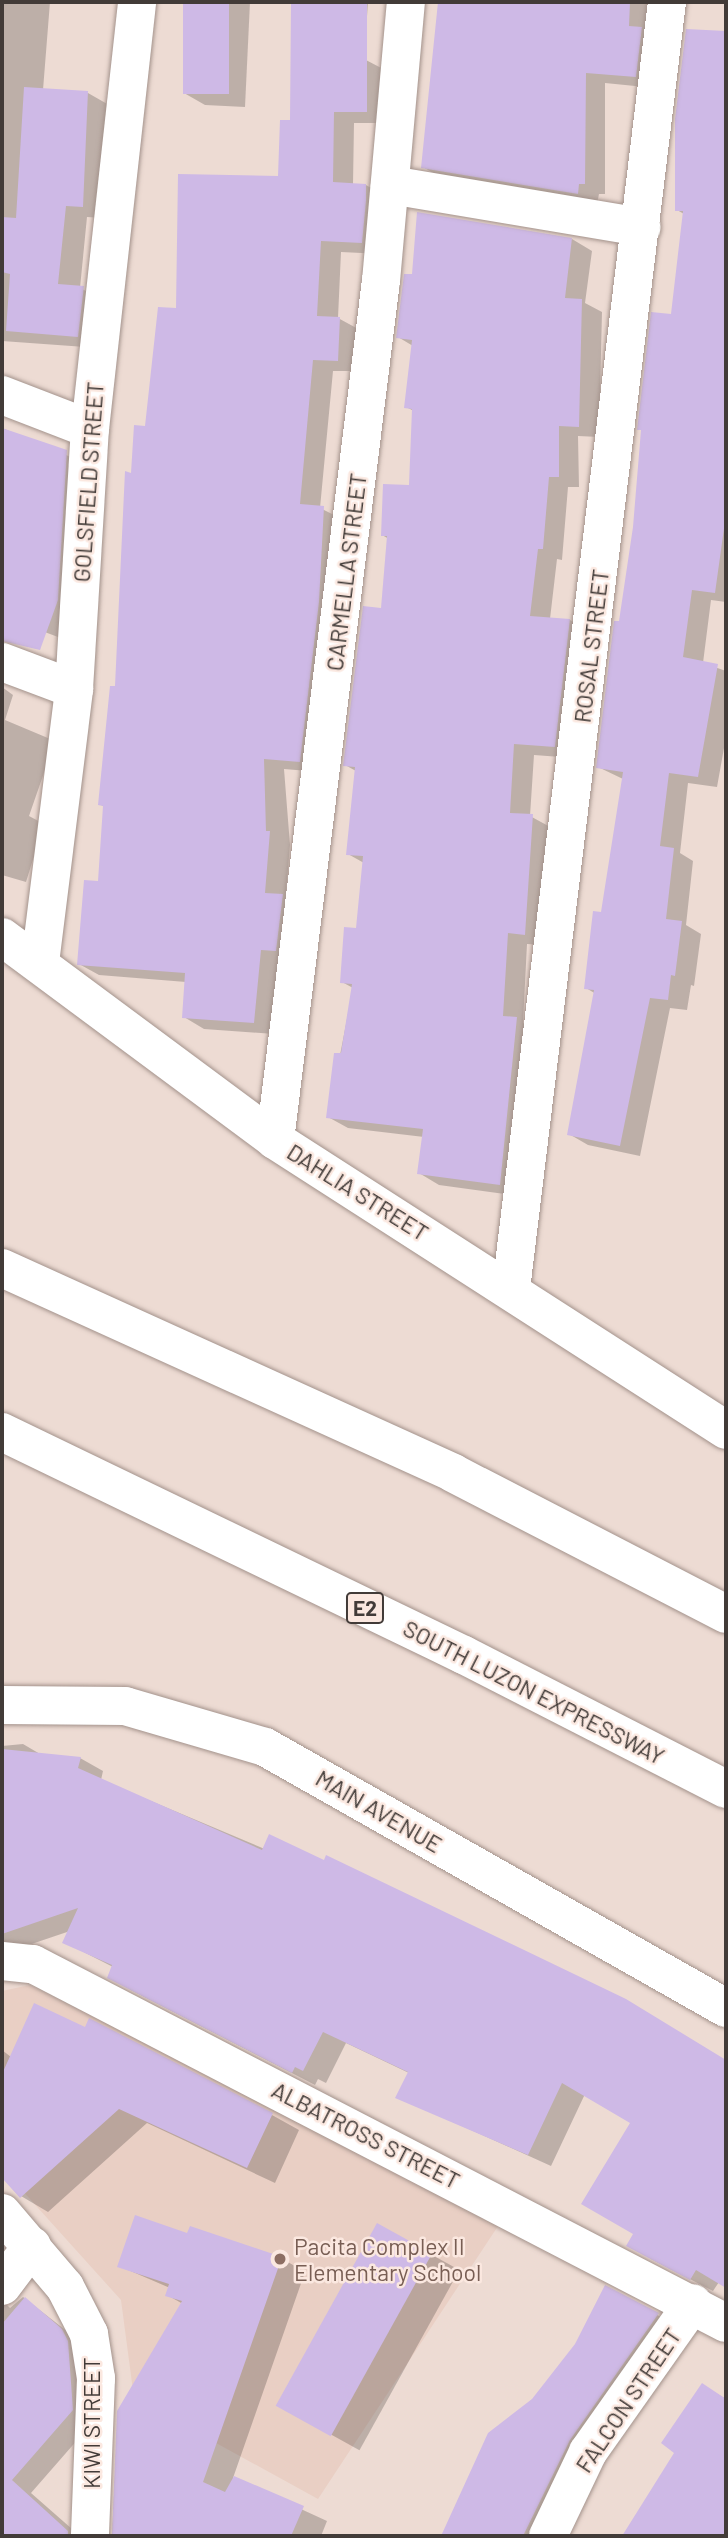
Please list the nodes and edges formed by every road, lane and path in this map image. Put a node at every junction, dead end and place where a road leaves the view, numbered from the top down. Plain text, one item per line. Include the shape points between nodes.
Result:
1 (137, 2) edge
2 (406, 2) edge
3 (667, 2) edge
4 (390, 185) junction
5 (642, 227) junction
6 (2, 395) edge
7 (90, 429) junction
8 (2, 662) edge
9 (74, 689) junction
10 (2, 937) edge
11 (40, 962) junction
12 (275, 1140) junction
13 (2, 1268) edge
14 (511, 1289) junction
15 (726, 1430) edge
16 (2, 1432) edge
17 (726, 1614) edge
18 (2, 1704) edge
19 (726, 1789) edge
20 (2, 1961) edge
21 (726, 2008) edge
22 (2, 2213) edge
23 (32, 2246) junction
24 (2, 2286) edge
25 (693, 2304) junction
26 (726, 2323) edge
27 (90, 2536) edge
28 (548, 2536) edge

1 - 7 main road, GOLSFIELD STREET
2 - 4 main road, CARMELLA STREET
3 - 5 main road, ROSAL STREET
4 - 5 main road
4 - 12 main road, CARMELLA STREET
5 - 14 main road, ROSAL STREET
6 - 7 main road
7 - 9 main road, GOLSFIELD STREET
8 - 9 main road
9 - 11 main road, GOLSFIELD STREET
10 - 11 main road, DAHLIA STREET
11 - 12 main road, DAHLIA STREET
12 - 14 main road, DAHLIA STREET
13 - 17 main road via 453,1473
14 - 15 main road, DAHLIA STREET
16 - 19 main road, SOUTH LUZON EXPRESSWAY / E2 via 464,1655
18 - 21 main road, MAIN AVENUE via 125,1706 265,1746
20 - 25 main road, ALBATROSS STREET via 33,1964
22 - 23 main road, KIWI STREET
23 - 24 main road
23 - 27 main road, KIWI STREET via 65,2287 89,2334 96,2378
25 - 26 main road, ALBATROSS STREET
25 - 28 main road, FALCON STREET via 588,2452

